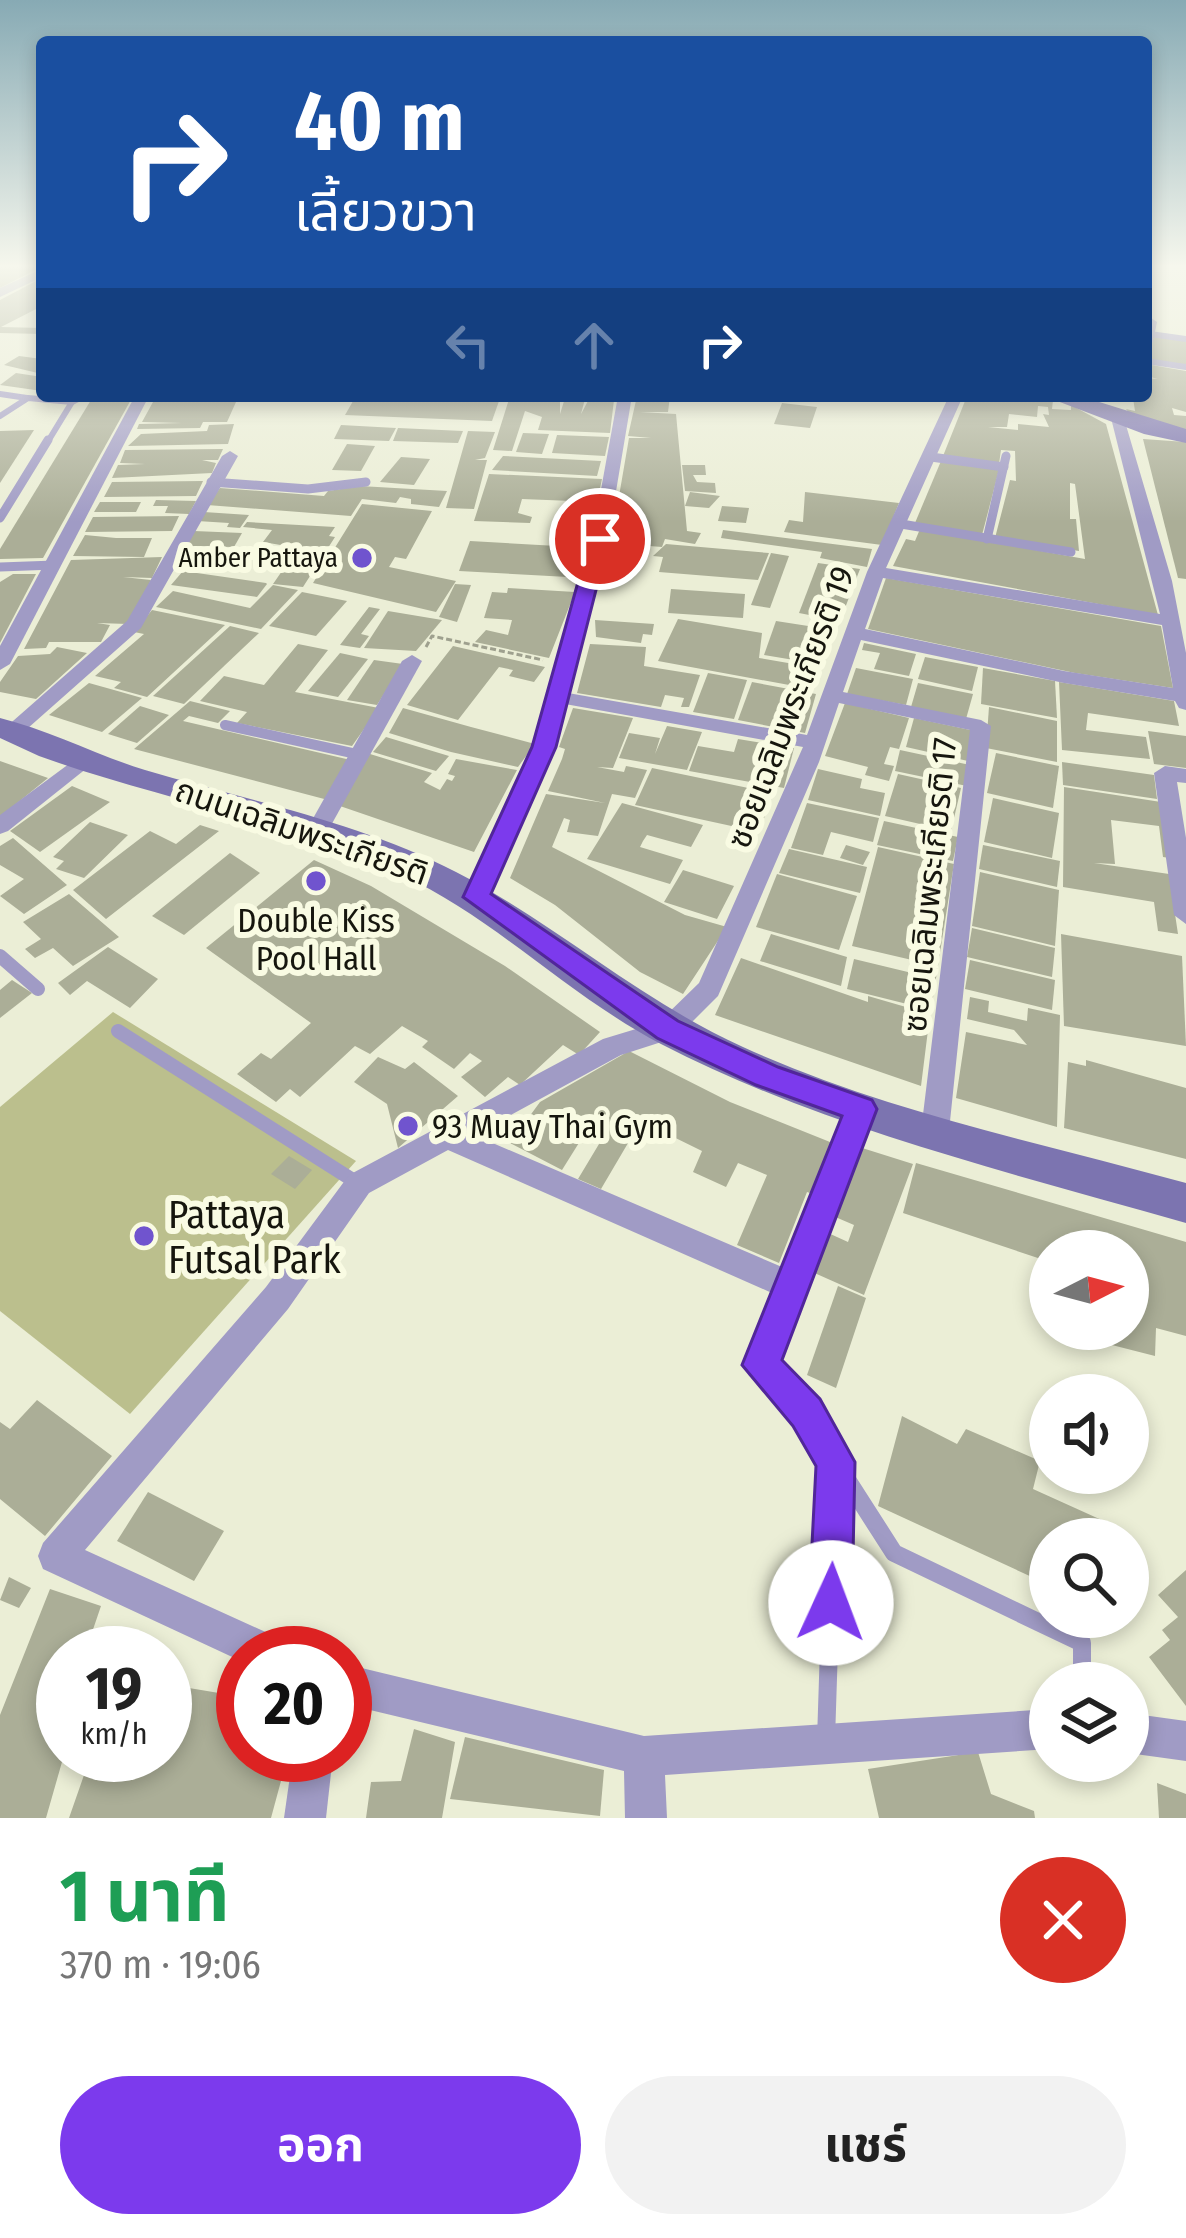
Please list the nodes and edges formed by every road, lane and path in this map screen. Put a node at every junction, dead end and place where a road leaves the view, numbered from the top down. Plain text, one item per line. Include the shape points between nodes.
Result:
1 (1152, 363) edge
2 (1186, 367) edge
3 (0, 394) edge
4 (28, 398) junction
5 (36, 399) edge
6 (73, 402) edge
7 (139, 402) edge
8 (624, 402) edge
9 (954, 402) edge
10 (1079, 402) edge
11 (1116, 411) junction
12 (0, 416) edge
13 (1186, 436) edge
14 (230, 456) dead end
15 (931, 457) junction
16 (211, 482) junction
17 (366, 482) dead end
18 (0, 518) edge
19 (901, 524) junction
20 (987, 539) junction
21 (1071, 552) dead end
22 (55, 565) junction
23 (0, 567) edge
24 (876, 572) junction
25 (1163, 581) junction
26 (1186, 584) edge
27 (1170, 621) junction
28 (852, 632) junction
29 (412, 661) joint
30 (0, 664) edge
31 (566, 665) junction
32 (829, 695) junction
33 (557, 697) junction
34 (1185, 700) edge
35 (224, 725) dead end
36 (6, 729) edge
37 (814, 743) junction
38 (362, 755) junction
39 (85, 759) junction
40 (1186, 776) edge
41 (0, 826) edge
42 (318, 829) junction
43 (476, 897) junction
44 (1186, 915) edge
45 (0, 956) edge
46 (38, 989) dead end
47 (118, 1030) dead end
48 (668, 1030) junction
49 (861, 1109) junction
50 (935, 1131) junction
51 (446, 1136) junction
52 (359, 1184) junction
53 (1186, 1203) edge
54 (790, 1286) junction
55 (761, 1365) joint
56 (836, 1462) junction
57 (216, 1630) edge
58 (1082, 1662) edge
59 (372, 1691) edge
60 (1029, 1730) edge
61 (1149, 1736) edge
62 (1186, 1741) edge
63 (826, 1745) junction
64 (644, 1756) junction
65 (310, 1782) edge
66 (305, 1818) edge
67 (646, 1818) edge

1 - 2 lane
3 - 4 lane
4 - 5 lane
4 - 12 lane
6 - 18 lane
7 - 22 street
8 - 31 street via 600,539
9 - 15 street, ซอยเฉลิมพระเกียรติ 19
10 - 11 main road
11 - 13 main road via 1153,433
11 - 25 street
14 - 16 street
15 - 19 street, ซอยเฉลิมพระเกียรติ 19
15 - 20 lane via 1005,462
16 - 17 lane via 308,489
16 - 36 street via 134,624
19 - 20 lane
19 - 24 street, ซอยเฉลิมพระเกียรติ 19
20 - 21 lane
22 - 23 lane
22 - 30 street
24 - 27 street
24 - 28 street, ซอยเฉลิมพระเกียรติ 19
25 - 26 street
25 - 27 street
27 - 34 street
28 - 32 street, ซอยเฉลิมพระเกียรติ 19
28 - 34 street
29 - 31 path via 432,636
29 - 38 street
31 - 33 street
32 - 37 street, ซอยเฉลิมพระเกียรติ 19
32 - 50 street, ซอยเฉลิมพระเกียรติ 17 via 981,726
33 - 37 street
33 - 43 street via 544,747
35 - 38 lane
36 - 39 main road, ถนนเฉลิมพระเกียรติ
37 - 48 street, ซอยเฉลิมพระเกียรติ 19 via 709,989
38 - 42 street
39 - 41 street
39 - 42 main road, ถนนเฉลิมพระเกียรติ
40 - 44 street via 1165,773
42 - 43 main road, ถนนเฉลิมพระเกียรติ
43 - 48 main road, ถนนเฉลิมพระเกียรติ
45 - 46 lane
47 - 52 lane
48 - 49 main road, ถนนเฉลิมพระเกียรติ
48 - 51 street via 612,1048
49 - 50 main road, ถนนเฉลิมพระเกียรติ
49 - 54 street
50 - 53 main road, ถนนเฉลิมพระเกียรติ
51 - 52 street
51 - 54 street
52 - 57 street via 278,1298 56,1556
54 - 55 street
55 - 56 lane via 806,1412
56 - 58 lane via 894,1553 1082,1643
56 - 63 lane
59 - 64 street
60 - 63 street
61 - 62 street
63 - 64 street
64 - 67 street
65 - 66 street

